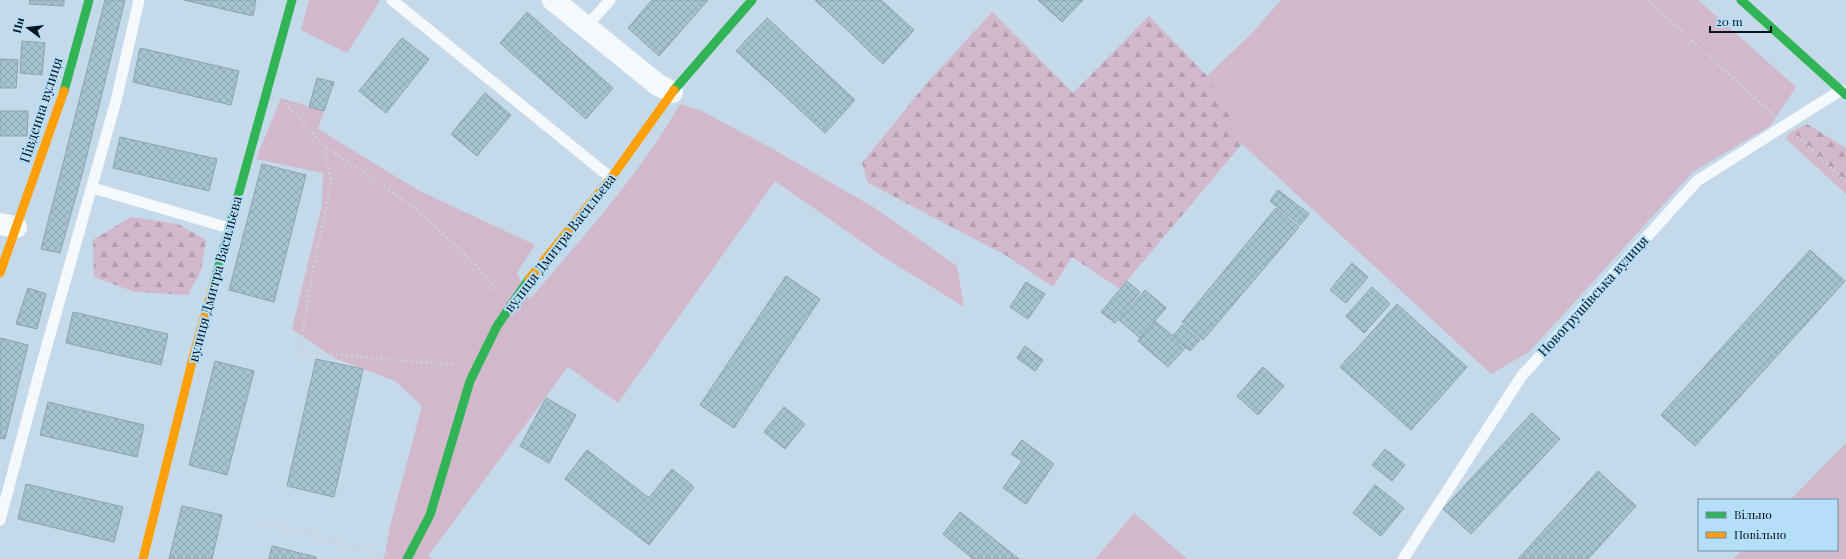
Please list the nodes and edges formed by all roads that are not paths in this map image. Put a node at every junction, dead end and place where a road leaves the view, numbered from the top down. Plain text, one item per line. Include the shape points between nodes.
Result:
1 (89, 0) edge
2 (139, 0) edge
3 (292, 0) edge
4 (392, 0) edge
5 (553, 0) edge
6 (610, 0) edge
7 (752, 0) edge
8 (1741, 0) edge
9 (586, 27) junction
10 (672, 92) junction
11 (1844, 92) edge
12 (611, 178) junction
13 (93, 188) junction
14 (8, 226) edge
15 (229, 228) junction
16 (0, 273) edge
17 (0, 520) edge
18 (409, 555) edge
19 (143, 559) edge
20 (1403, 559) edge

1 - 14 street, Південна вулиця via 59,107
2 - 13 lane
3 - 15 street, вулиця Дмитра Васильєва
4 - 12 lane
5 - 9 street
6 - 9 lane
7 - 10 street, вулиця Дмитра Васильєва
8 - 11 street
9 - 10 street via 658,85
10 - 12 street, вулиця Дмитра Васильєва
11 - 20 lane, Новогрушівська вулиця via 1697,181 1521,377
12 - 18 street, вулиця Дмитра Васильєва via 525,284 496,326 470,381 430,515
13 - 15 lane
13 - 17 lane
14 - 16 street, Південна вулиця
15 - 19 street, вулиця Дмитра Васильєва via 193,358

